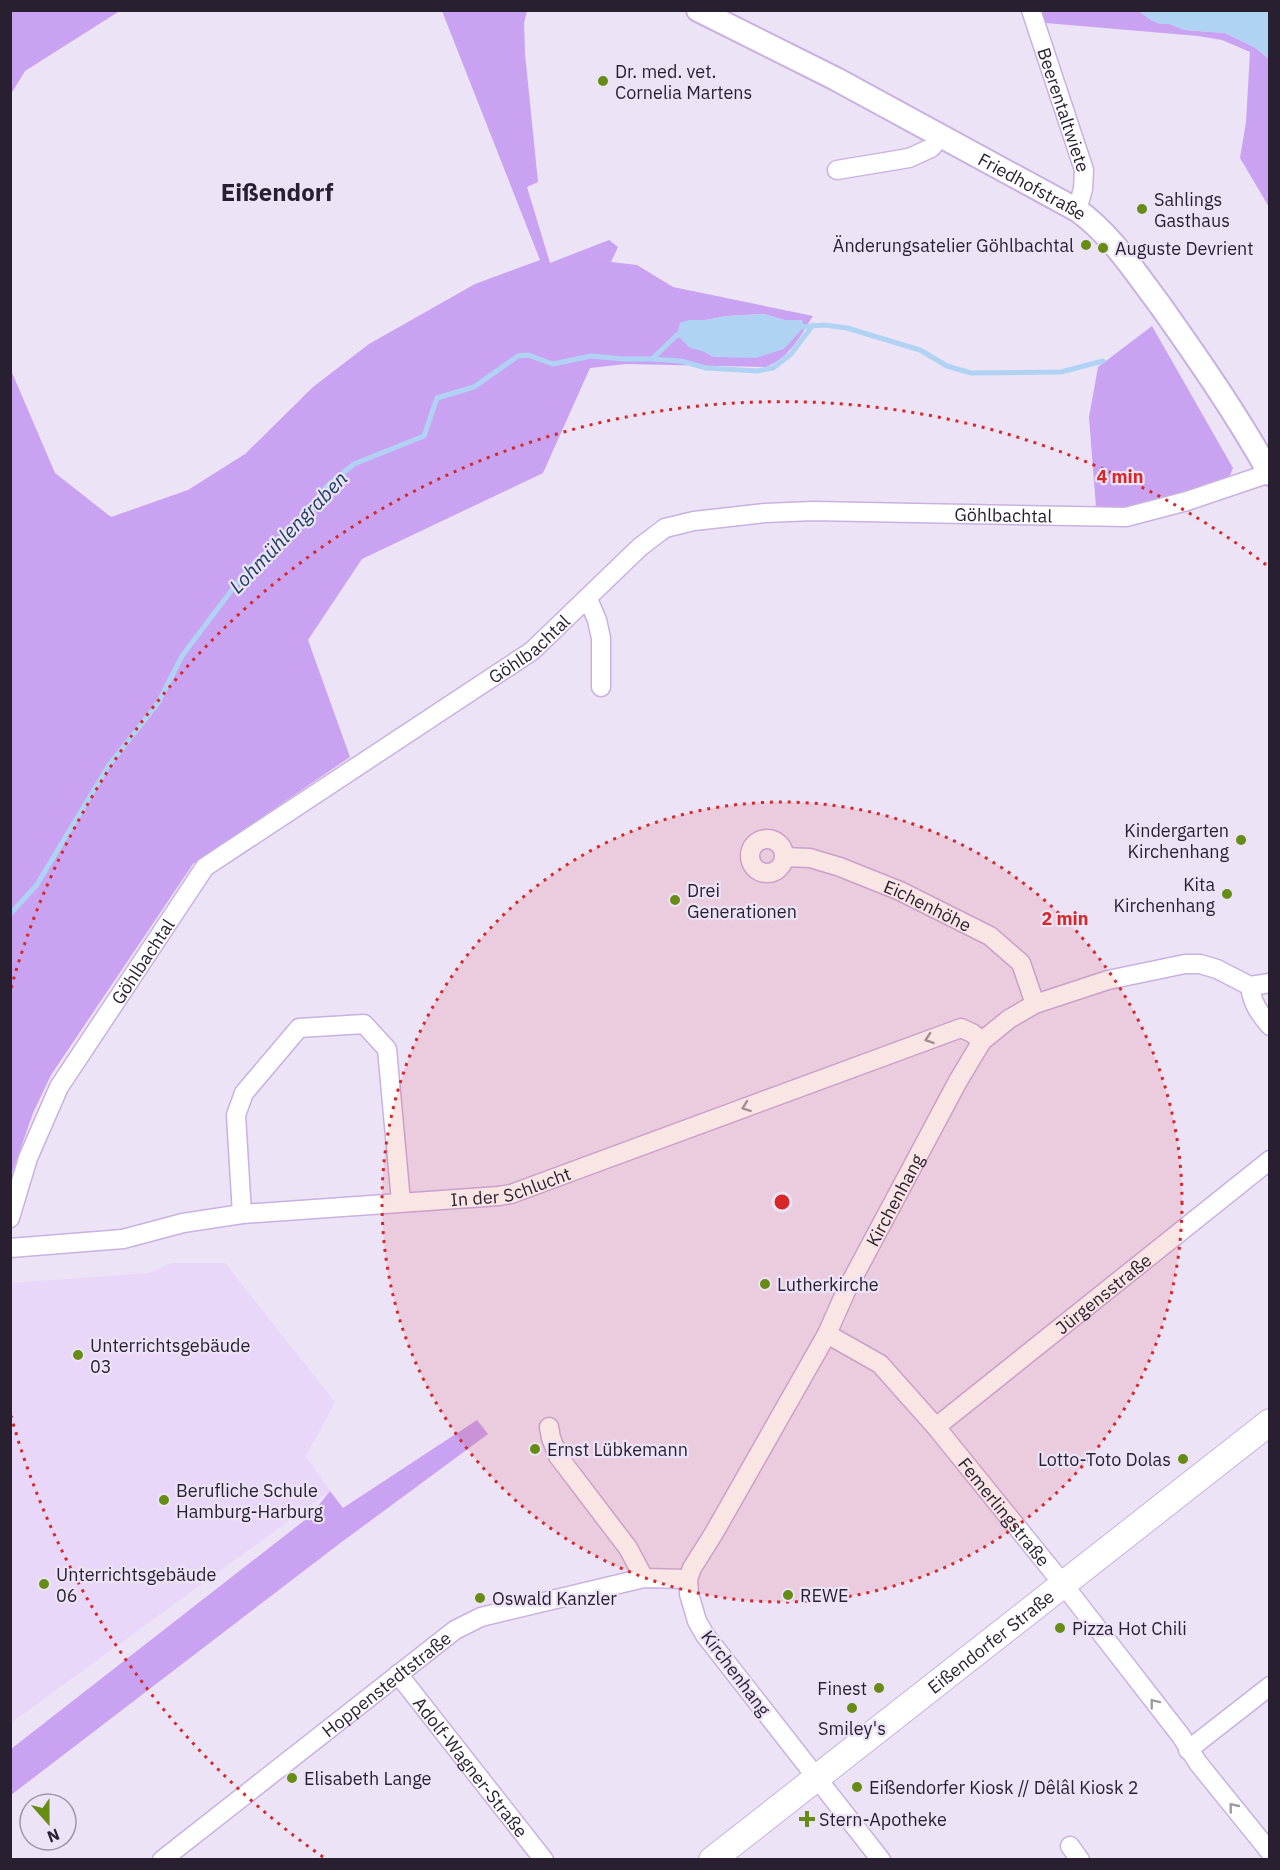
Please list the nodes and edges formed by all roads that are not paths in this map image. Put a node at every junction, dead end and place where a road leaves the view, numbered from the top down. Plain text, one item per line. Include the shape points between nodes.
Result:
1 (698, 10) edge
2 (1031, 10) edge
3 (942, 135) junction
4 (837, 170) dead end
5 (1077, 210) junction
6 (1269, 473) edge
7 (588, 599) junction
8 (601, 687) dead end
9 (784, 857) dead end
10 (1269, 983) edge
11 (1250, 986) junction
12 (1035, 1004) junction
13 (1269, 1026) edge
14 (982, 1041) junction
15 (1269, 1160) edge
16 (401, 1202) junction
17 (242, 1214) junction
18 (10, 1218) edge
19 (10, 1248) edge
20 (827, 1334) junction
21 (1269, 1422) edge
22 (549, 1427) dead end
23 (936, 1427) junction
24 (644, 1578) junction
25 (688, 1580) junction
26 (1063, 1584) junction
27 (398, 1674) junction
28 (1269, 1686) edge
29 (1194, 1745) junction
30 (816, 1777) junction
31 (1269, 1852) edge
32 (162, 1860) edge
33 (544, 1860) edge
34 (712, 1860) edge
35 (881, 1860) edge

1 - 3 street, Friedhofstraße
2 - 5 street, Beerentaltwiete via 1084,170
3 - 4 street via 931,148 909,158
3 - 5 street, Friedhofstraße
5 - 6 street, Friedhofstraße via 1096,225 1142,280 1229,404
6 - 7 street, Göhlbachtal via 1126,517 813,511 694,521 665,528
7 - 8 street via 601,638
7 - 18 street, Göhlbachtal via 532,651 205,867 59,1087 28,1158
9 - 12 street, Eichenhöhe via 810,858 840,867 900,891 990,936 1021,963
10 - 11 street
11 - 12 street, Kirchenhang via 1217,969 1185,964 1108,980
11 - 13 street via 1257,1011
12 - 14 street, Kirchenhang
14 -> 16 street, In der Schlucht via 961,1028 531,1187 498,1196
14 - 20 street, Kirchenhang
15 - 23 street, Jürgensstraße
16 - 17 street, In der Schlucht
16 - 17 street via 387,1049 364,1024 299,1028 244,1093 236,1115
17 - 19 street, In der Schlucht via 183,1223 123,1239
20 - 23 street, Femerlingstraße via 880,1364
20 - 25 street, Kirchenhang
21 - 26 main road, Eißendorfer Straße
22 - 24 street via 558,1456 628,1548
23 - 26 street, Femerlingstraße
24 - 25 street, Hoppenstedtstraße
24 - 27 street, Hoppenstedtstraße via 481,1617 455,1630
25 - 30 street, Kirchenhang via 692,1606 705,1635
29 -> 26 street, Femerlingstraße via 1180,1736
26 - 30 main road, Eißendorfer Straße
27 - 32 street, Hoppenstedtstraße
27 - 33 street, Adolf-Wagner-Straße
28 - 29 street
31 -> 29 street, Femerlingstraße
30 - 34 main road, Eißendorfer Straße
30 - 35 street, Kirchenhang

